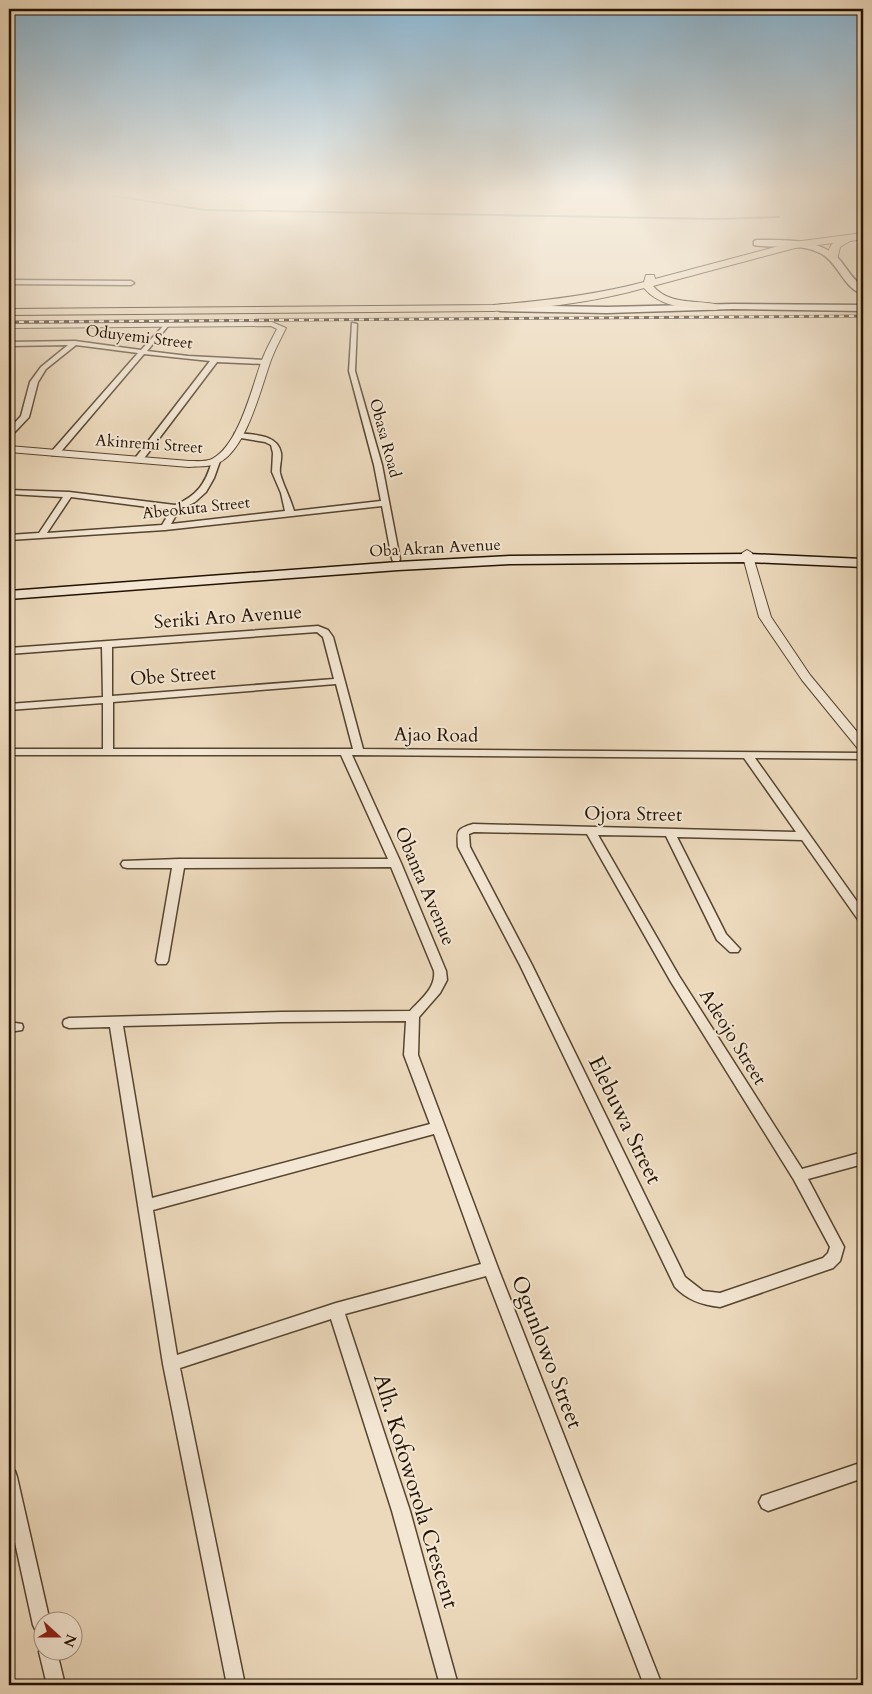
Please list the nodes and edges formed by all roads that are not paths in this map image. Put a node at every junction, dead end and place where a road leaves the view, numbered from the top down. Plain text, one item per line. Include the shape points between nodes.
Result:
1 (660, 270) edge
2 (660, 270) edge
3 (705, 270) edge
4 (839, 270) edge
5 (9, 282) edge
6 (131, 284) dead end
7 (648, 286) junction
8 (863, 291) edge
9 (851, 292) junction
10 (9, 304) edge
11 (490, 304) junction
12 (715, 307) junction
13 (802, 308) junction
14 (863, 308) edge
15 (152, 311) joint
16 (9, 312) edge
17 (354, 324) dead end
18 (166, 325) junction
19 (9, 326) edge
20 (75, 343) junction
21 (10, 346) edge
22 (141, 352) junction
23 (215, 360) junction
24 (266, 362) junction
25 (9, 433) edge
26 (238, 435) junction
27 (9, 449) edge
28 (55, 453) junction
29 (139, 459) junction
30 (216, 461) junction
31 (9, 492) edge
32 (69, 494) junction
33 (386, 502) junction
34 (176, 508) junction
35 (290, 513) junction
36 (165, 527) junction
37 (41, 536) junction
38 (9, 538) edge
39 (748, 556) junction
40 (863, 558) edge
41 (396, 559) junction
42 (863, 563) edge
43 (9, 588) edge
44 (9, 595) edge
45 (107, 643) junction
46 (9, 651) edge
47 (340, 681) junction
48 (108, 698) junction
49 (9, 706) edge
50 (863, 747) edge
51 (9, 752) edge
52 (345, 752) junction
53 (359, 752) junction
54 (108, 753) junction
55 (748, 756) junction
56 (863, 756) edge
57 (590, 830) junction
58 (463, 832) joint
59 (669, 832) junction
60 (804, 836) junction
61 (395, 862) junction
62 (179, 863) junction
63 (127, 864) dead end
64 (863, 918) edge
65 (734, 949) dead end
66 (162, 961) dead end
67 (116, 1022) junction
68 (69, 1023) dead end
69 (412, 1024) junction
70 (437, 1128) junction
71 (863, 1158) edge
72 (799, 1176) junction
73 (145, 1206) junction
74 (828, 1263) joint
75 (490, 1268) junction
76 (336, 1310) junction
77 (171, 1364) junction
78 (863, 1470) edge
79 (9, 1477) edge
80 (768, 1502) dead end
81 (39, 1612) edge
82 (50, 1662) edge
83 (56, 1685) edge
84 (236, 1685) edge
85 (450, 1685) edge
86 (653, 1685) edge

1 - 7 highway via 648,278
2 - 11 highway via 575,291
3 - 7 highway
4 - 9 main road
5 - 6 street
7 - 11 highway via 568,301
7 - 12 highway via 651,292 666,300
8 - 9 main road
9 - 13 main road via 829,305
10 - 11 highway
11 - 12 main road via 612,310
11 - 15 highway
12 - 13 main road
13 - 14 main road
15 - 16 highway
17 - 33 street, Obasa Road via 352,371
18 - 19 street
18 - 22 street
18 - 24 street, Akinremi Street via 279,326 282,328
20 - 21 street, Oduyemi Street
20 - 22 street, Oduyemi Street
20 - 25 street via 43,368 34,382 25,417
22 - 23 street, Oduyemi Street
22 - 28 street
23 - 24 street, Oduyemi Street
23 - 29 street
24 - 26 street, Akinremi Street via 257,394
26 - 30 street, Akinremi Street
26 - 35 street via 274,444 276,472
27 - 28 street, Akinremi Street
28 - 29 street, Akinremi Street
29 - 30 street, Akinremi Street via 201,464
30 - 34 street via 211,480 200,495
31 - 32 street
32 - 34 street
32 - 37 street
33 - 35 street, Abeokuta Street
33 - 41 street, Obasa Road
34 - 36 street
35 - 36 street, Abeokuta Street
36 - 37 street, Abeokuta Street
37 - 38 street, Abeokuta Street
39 - 40 main road, Oba Akran Avenue
39 - 41 main road, Oba Akran Avenue via 592,553
39 - 42 main road, Oba Akran Avenue
39 - 44 main road, Oba Akran Avenue via 461,562
39 - 50 street via 764,617 806,677
41 - 43 main road, Oba Akran Avenue
45 - 46 street, Seriki Aro Avenue
45 - 47 street, Seriki Aro Avenue via 318,629 328,637
45 - 48 street
47 - 48 street, Obe Street
47 - 53 street, Seriki Aro Avenue
48 - 49 street, Obe Street
48 - 54 street
51 - 54 street, Ajao Road
52 - 53 street, Ajao Road
52 - 54 street, Ajao Road
52 - 61 street, Obanta Avenue
53 - 55 street, Ajao Road
55 - 56 street, Ajao Road
55 - 60 street
57 - 58 street, Ojora Street via 473,828
57 - 59 street, Ojora Street
57 - 72 street, Adeojo Street via 675,979
58 - 74 street, Elebuwa Street via 464,847 526,965 680,1282 690,1293 703,1299 720,1300
59 - 60 street, Ojora Street
59 - 65 street via 721,937
60 - 64 street
61 - 62 street
61 - 69 street, Obanta Avenue via 441,980
62 - 63 street
62 - 66 street
67 - 68 street
67 - 69 street via 280,1017
67 - 73 street
69 - 70 street, Ogunlowo Street via 411,1055
70 - 73 street
70 - 75 street, Ogunlowo Street
71 - 72 street
72 - 74 street, Adeojo Street via 837,1246 835,1256
73 - 77 street
75 - 76 street
75 - 86 street, Ogunlowo Street
76 - 77 street
76 - 85 street, Alh. Kofoworola Crescent via 401,1511
77 - 84 street
78 - 80 street
79 - 81 street
82 - 83 street

